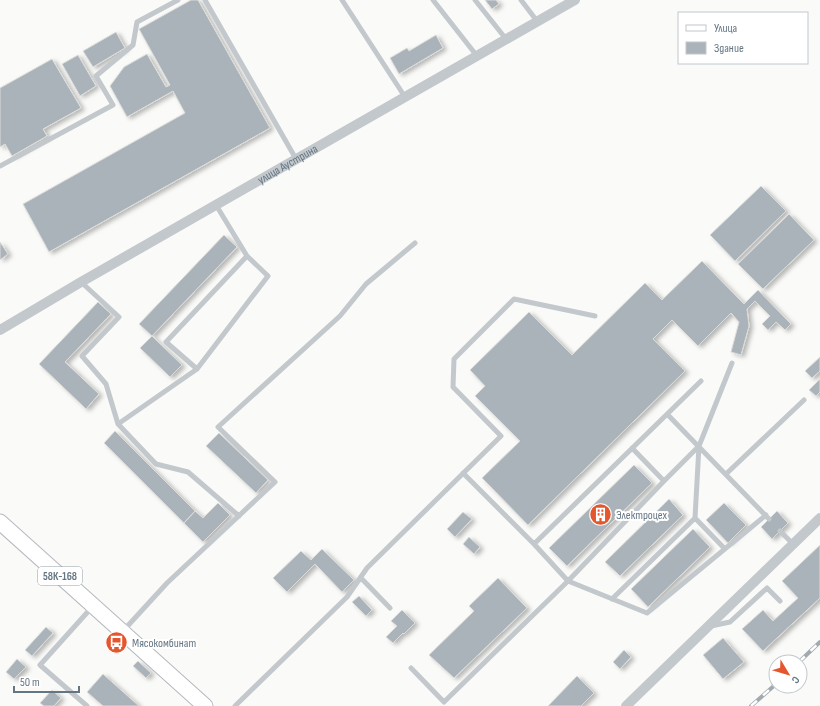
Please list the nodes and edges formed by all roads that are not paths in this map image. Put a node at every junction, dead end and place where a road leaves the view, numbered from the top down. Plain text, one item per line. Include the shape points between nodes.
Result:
1 (178, 0) edge
2 (205, 0) edge
3 (342, 0) edge
4 (433, 0) edge
5 (475, 0) edge
6 (521, 0) edge
7 (575, 0) edge
8 (537, 21) junction
9 (506, 39) junction
10 (477, 56) junction
11 (405, 96) junction
12 (296, 159) junction
13 (0, 166) edge
14 (216, 205) junction
15 (415, 243) dead end
16 (247, 256) junction
17 (81, 282) junction
18 (595, 316) dead end
19 (0, 330) edge
20 (732, 363) dead end
21 (197, 369) junction
22 (701, 381) dead end
23 (804, 400) dead end
24 (667, 414) junction
25 (118, 424) junction
26 (699, 446) junction
27 (632, 448) junction
28 (463, 473) junction
29 (726, 474) junction
30 (664, 481) junction
31 (239, 516) junction
32 (696, 518) junction
33 (820, 518) edge
34 (0, 522) edge
35 (780, 531) dead end
36 (534, 544) junction
37 (793, 544) junction
38 (725, 549) junction
39 (361, 578) junction
40 (568, 581) junction
41 (612, 599) junction
42 (780, 601) dead end
43 (94, 606) junction
44 (390, 608) dead end
45 (708, 626) junction
46 (122, 632) junction
47 (410, 668) dead end
48 (87, 706) edge
49 (205, 706) edge
50 (235, 706) edge
51 (626, 706) edge

1 - 13 lane via 137,22 133,45 96,76 113,105
2 - 12 lane
3 - 11 lane
4 - 10 lane
5 - 9 lane
6 - 8 lane
7 - 8 street, улица Аустрина
8 - 9 street, улица Аустрина
9 - 10 street, улица Аустрина
10 - 11 street, улица Аустрина
11 - 12 street, улица Аустрина
12 - 14 street, улица Аустрина
14 - 16 lane
14 - 17 street, улица Аустрина
15 - 31 lane via 366,284 340,316 218,427 275,482
16 - 21 lane via 268,276
16 - 21 lane via 166,342
17 - 19 street, улица Аустрина
17 - 25 lane via 119,317 82,356 106,384
18 - 28 lane via 514,299 454,359 453,387 501,436
20 - 26 lane
21 - 25 lane
22 - 24 lane
23 - 29 lane
24 - 26 lane
24 - 27 lane
25 - 31 lane via 156,464 188,472
26 - 29 lane
26 - 30 lane
26 - 32 lane
27 - 30 lane
27 - 36 lane
28 - 36 lane
28 - 39 lane via 367,568
29 - 38 lane via 768,517
30 - 40 lane
31 - 46 lane via 167,583
32 - 38 lane
32 - 41 lane
33 - 37 street
34 - 43 main road, 58К-168
35 - 37 lane
36 - 40 lane
37 - 45 street
38 - 41 lane via 648,613
39 - 44 lane
39 - 50 lane via 347,597
40 - 41 lane
40 - 47 lane via 444,702
42 - 45 lane via 768,588 730,622
43 - 46 main road, 58К-168
43 - 48 lane via 40,665
45 - 51 street
46 - 49 main road, 58К-168

